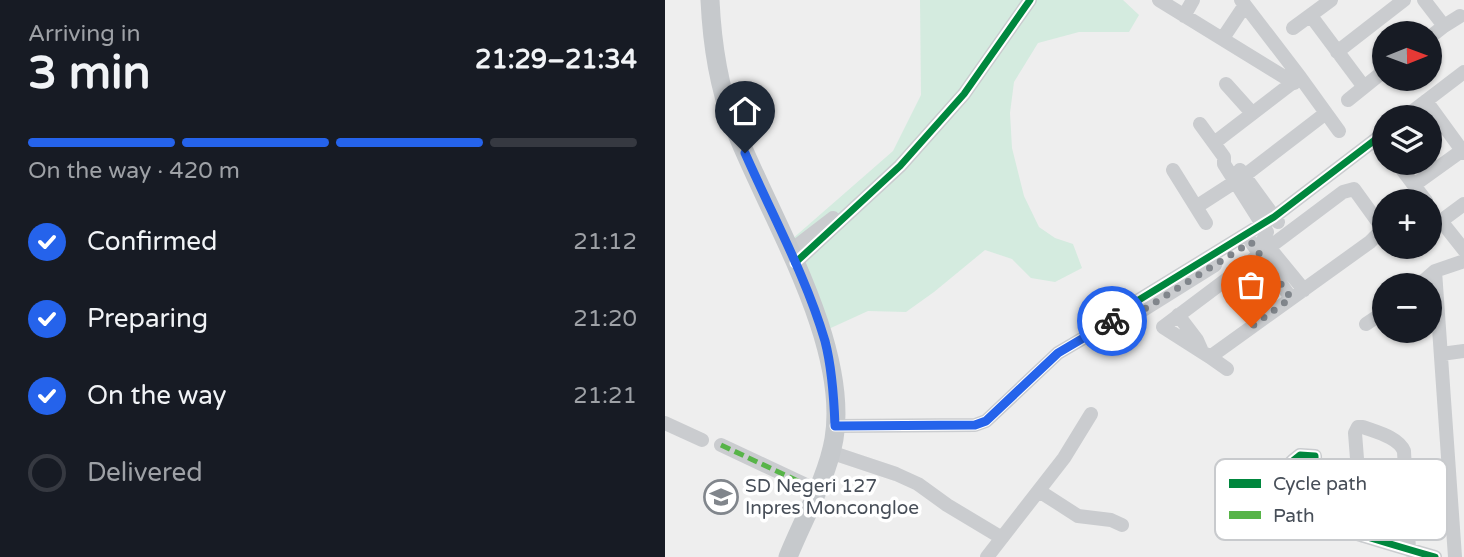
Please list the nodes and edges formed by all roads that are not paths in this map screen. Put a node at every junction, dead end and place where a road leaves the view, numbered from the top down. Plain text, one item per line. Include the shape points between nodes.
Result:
1 (710, 0) edge
2 (1020, 0) edge
3 (1030, 0) edge
4 (1159, 0) edge
5 (1193, 0) edge
6 (1331, 0) edge
7 (1405, 0) edge
8 (1424, 0) edge
9 (1243, 2) edge
10 (1184, 16) junction
11 (1311, 16) junction
12 (1460, 16) dead end
13 (1444, 26) joint
14 (1293, 28) dead end
15 (1223, 38) junction
16 (1276, 45) junction
17 (1337, 52) junction
18 (1262, 62) junction
19 (1464, 72) edge
20 (1297, 80) junction
21 (1372, 81) edge
22 (1464, 83) edge
23 (1226, 84) dead end
24 (1364, 87) junction
25 (1348, 100) dead end
26 (1430, 105) edge
27 (1432, 105) edge
28 (1252, 113) junction
29 (1326, 113) junction
30 (1200, 124) dead end
31 (1442, 127) edge
32 (1339, 131) dead end
33 (1214, 143) junction
34 (1372, 143) edge
35 (1463, 150) edge
36 (1372, 153) edge
37 (1173, 170) dead end
38 (1406, 175) edge
39 (1240, 179) junction
40 (1414, 185) junction
41 (1417, 189) edge
42 (1464, 204) edge
43 (1196, 207) junction
44 (1442, 219) edge
45 (1442, 221) edge
46 (1206, 223) dead end
47 (1265, 234) junction
48 (1464, 250) edge
49 (792, 257) junction
50 (1464, 261) edge
51 (1435, 271) junction
52 (1433, 273) edge
53 (1304, 290) junction
54 (1291, 298) junction
55 (1372, 320) edge
56 (1366, 324) dead end
57 (1464, 351) edge
58 (1441, 354) junction
59 (1206, 355) junction
60 (1227, 369) dead end
61 (1091, 414) dead end
62 (665, 423) edge
63 (835, 426) junction
64 (702, 439) dead end
65 (721, 445) dead end
66 (830, 452) junction
67 (1295, 459) edge
68 (1315, 459) edge
69 (1357, 459) edge
70 (1404, 459) edge
71 (817, 490) junction
72 (1039, 491) junction
73 (1122, 526) dead end
74 (1002, 538) junction
75 (1376, 540) edge
76 (1408, 540) edge
77 (1409, 550) junction
78 (788, 557) edge
79 (987, 557) edge
80 (1435, 557) edge
81 (1455, 557) edge

1 - 49 main road via 725,100
2 - 49 street via 986,51 916,137
3 - 49 street via 964,94 909,156 856,209
4 - 10 street
5 - 10 street
6 - 11 street
7 - 17 street
8 - 13 street
9 - 15 street
9 - 16 street
10 - 15 street
11 - 14 street
11 - 17 street
12 - 13 street
15 - 18 street
16 - 18 street
16 - 20 street
17 - 24 street
18 - 20 street
19 - 26 street
20 - 28 street
20 - 29 street
21 - 24 street
22 - 27 street
23 - 28 street
24 - 25 street
28 - 33 street
29 - 32 street
29 - 39 street
30 - 33 street
31 - 35 street
33 - 39 street via 1224,158 1231,158
34 - 47 street
35 - 40 street
36 - 47 street
37 - 43 street
38 - 40 street
39 - 43 street
39 - 47 street
40 - 41 street
42 - 44 street
43 - 46 street
45 - 48 street
47 - 53 street
47 - 53 street via 1354,189 1380,225 1380,232 1370,242
47 - 54 street
47 - 59 street via 1178,315
47 - 63 street via 1129,306 1126,313 1058,353 986,421 975,425
49 - 63 main road via 825,342
50 - 51 street
51 - 52 street
51 - 58 street
53 - 54 street
54 - 59 street
55 - 56 street
57 - 58 street
58 - 81 street
59 - 60 street
61 - 72 street
62 - 64 street
63 - 66 main road
65 - 71 street
66 - 71 main road
66 - 74 street via 918,484
67 - 68 street via 1300,455
69 - 70 street via 1355,433 1363,426 1401,444
71 - 78 main road
72 - 73 street via 1078,516
72 - 74 street
74 - 79 street
75 - 77 street
76 - 77 street
77 - 80 street

